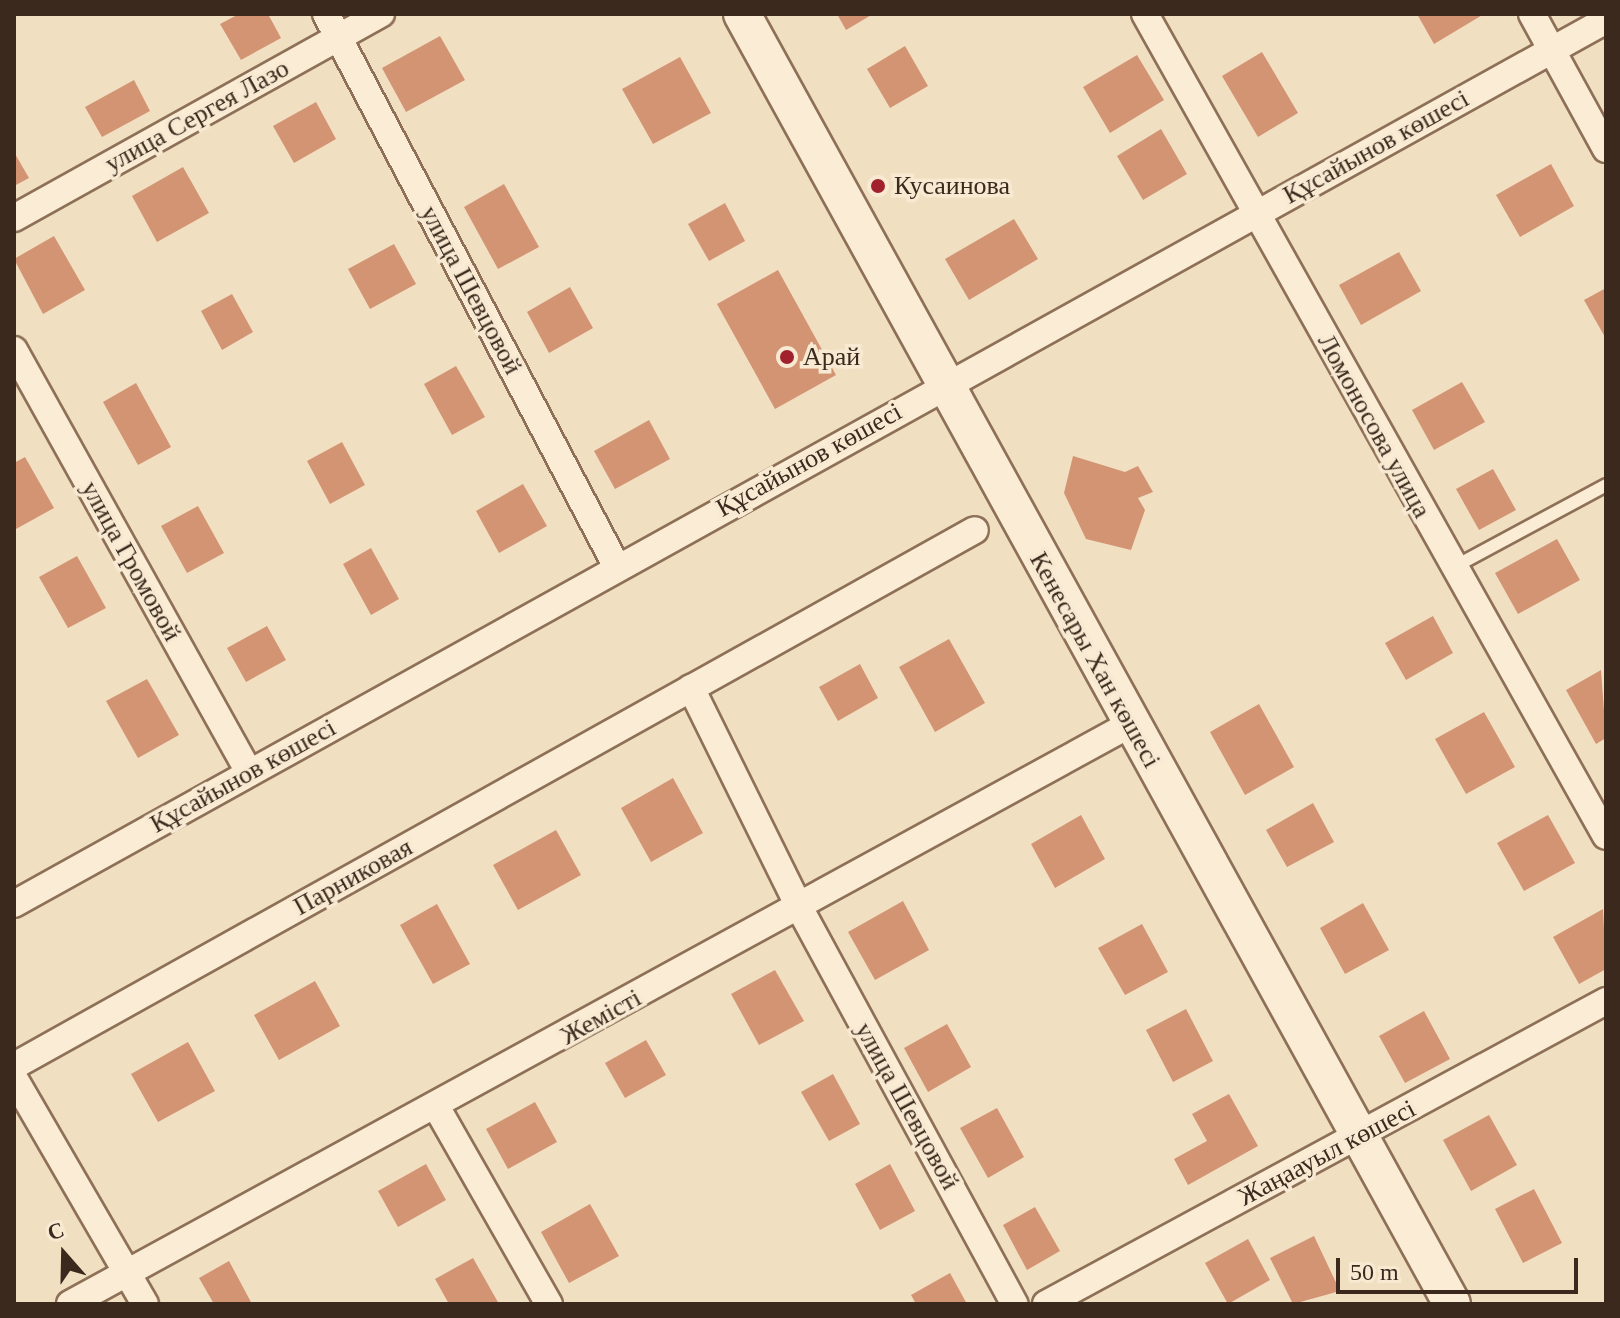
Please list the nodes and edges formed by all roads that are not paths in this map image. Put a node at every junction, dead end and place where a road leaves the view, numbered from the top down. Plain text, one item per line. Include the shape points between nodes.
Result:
1 (326, 14) edge
2 (381, 14) edge
3 (742, 14) edge
4 (1145, 14) edge
5 (1532, 14) edge
6 (1606, 20) edge
7 (338, 38) junction
8 (1552, 50) junction
9 (1606, 149) edge
10 (1254, 214) junction
11 (14, 218) edge
12 (14, 350) edge
13 (946, 384) junction
14 (1606, 485) edge
15 (975, 530) dead end
16 (617, 567) junction
17 (1454, 567) junction
18 (691, 688) junction
19 (1129, 725) junction
20 (249, 773) junction
21 (1606, 836) edge
22 (14, 904) edge
23 (799, 907) junction
24 (1606, 1001) edge
25 (14, 1066) edge
26 (14, 1078) edge
27 (437, 1108) junction
28 (1361, 1135) junction
29 (128, 1274) junction
30 (70, 1304) edge
31 (145, 1304) edge
32 (549, 1304) edge
33 (1015, 1304) edge
34 (1046, 1304) edge
35 (1452, 1304) edge

1 - 7 street, улица Шевцовой
2 - 7 street, улица Сергея Лазо
3 - 13 main road, Кенесары Хан көшесі
4 - 10 street, Ломоносова улица
5 - 8 street
6 - 8 street, Құсайынов көшесі
7 - 11 street, улица Сергея Лазо
7 - 16 street, улица Шевцовой
8 - 9 street
8 - 10 street, Құсайынов көшесі
10 - 13 street, Құсайынов көшесі
10 - 17 street, Ломоносова улица
12 - 20 street, улица Громовой
13 - 16 street, Құсайынов көшесі
13 - 19 main road, Кенесары Хан көшесі
14 - 17 lane
15 - 18 street, Парниковая
16 - 20 street, Құсайынов көшесі
17 - 21 street, Ломоносова улица
18 - 23 street
18 - 25 street, Парниковая
19 - 23 street, Жемісті
19 - 28 main road, Кенесары Хан көшесі
20 - 22 street, Құсайынов көшесі
23 - 27 street, Жемісті
23 - 33 street, улица Шевцовой
24 - 28 street, Жаңаауыл көшесі
26 - 29 street
27 - 29 street, Жемісті
27 - 32 street
28 - 34 street, Жаңаауыл көшесі
28 - 35 main road, Кенесары Хан көшесі
29 - 30 street, Жемісті
29 - 31 street

